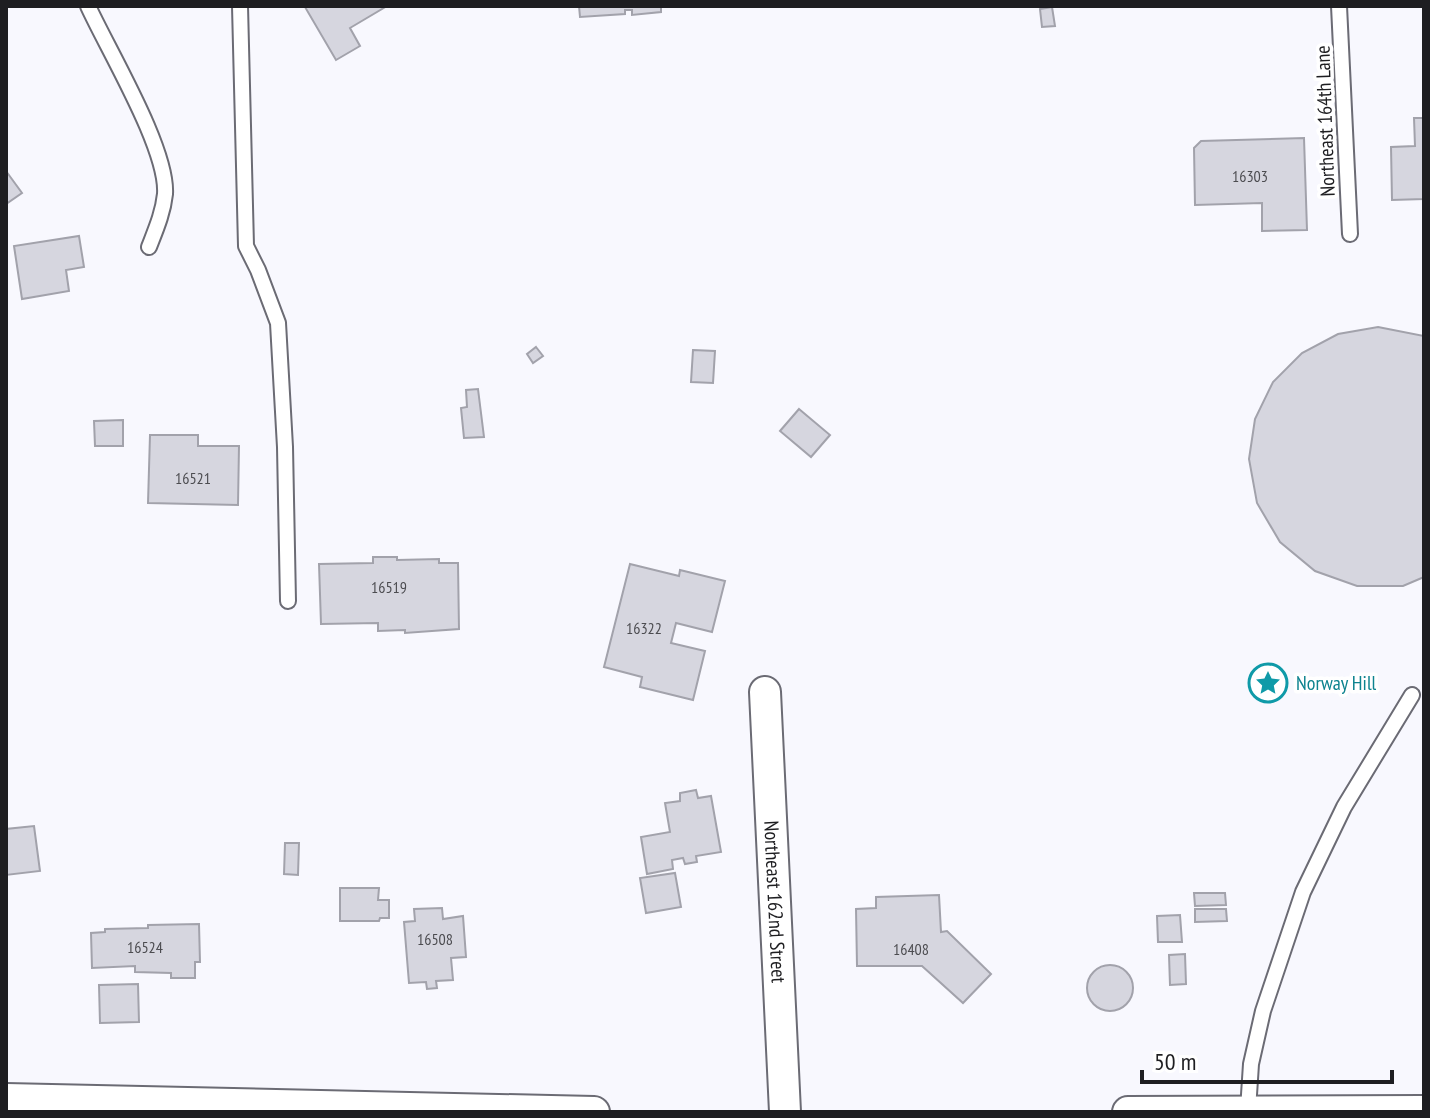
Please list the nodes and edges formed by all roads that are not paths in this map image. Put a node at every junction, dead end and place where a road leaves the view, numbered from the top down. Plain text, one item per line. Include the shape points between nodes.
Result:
1 (88, 6) edge
2 (240, 6) edge
3 (1339, 6) edge
4 (1350, 234) dead end
5 (149, 247) dead end
6 (288, 601) dead end
7 (765, 692) dead end
8 (1412, 695) dead end
9 (6, 1099) edge
10 (1248, 1110) junction
11 (1424, 1111) edge
12 (594, 1112) edge
13 (785, 1112) edge
14 (1128, 1112) edge

1 - 5 lane via 160,159 165,191
2 - 6 lane via 246,246 278,323
3 - 4 lane, Northeast 164th Lane
7 - 13 street, Northeast 162nd Street
8 - 10 lane via 1344,807 1303,892 1263,1011
9 - 12 street
10 - 11 street
10 - 14 street

